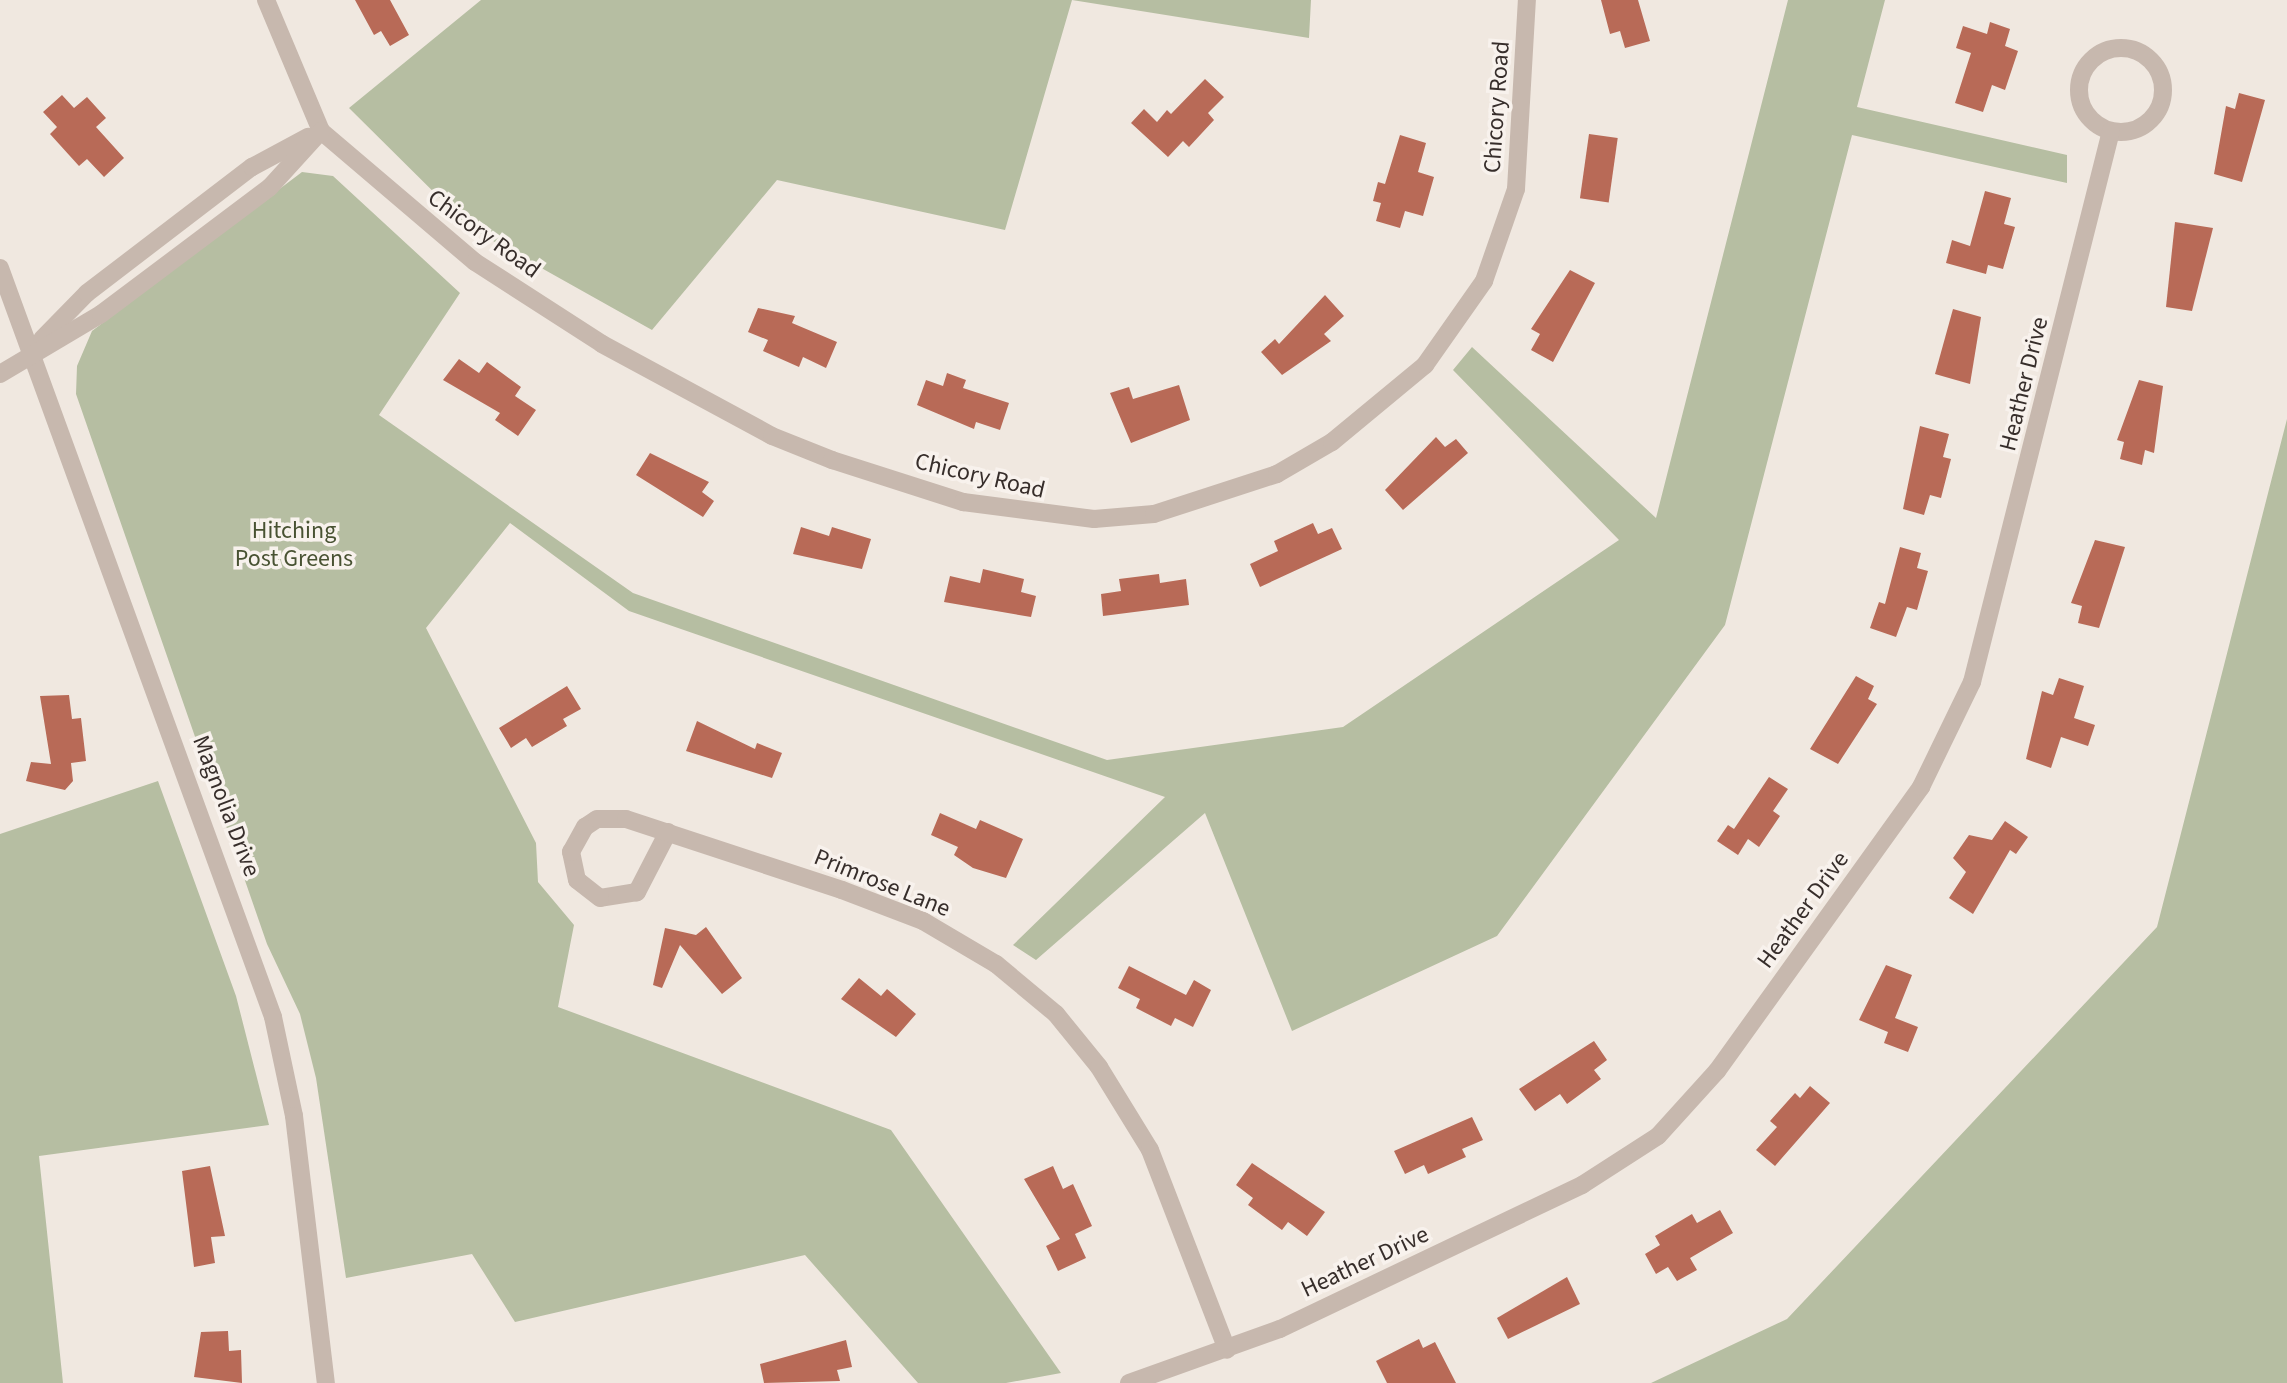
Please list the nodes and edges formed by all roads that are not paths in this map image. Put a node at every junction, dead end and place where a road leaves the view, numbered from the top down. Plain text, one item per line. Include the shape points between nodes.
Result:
1 (266, 0) edge
2 (1527, 0) edge
3 (321, 131) junction
4 (2111, 131) junction
5 (0, 268) edge
6 (28, 354) junction
7 (0, 374) edge
8 (668, 832) junction
9 (1227, 1350) junction
10 (326, 1383) edge
11 (1129, 1383) edge

1 - 3 street, Chicory Road
2 - 3 street, Chicory Road via 1524,136 1516,189 1483,281 1458,323 1425,365 1332,442 1278,474 1154,514 1094,519 963,502 772,436 667,382 475,262
3 - 6 street via 241,175 87,293
3 - 6 street via 270,187 101,314
4 - 4 street via 2089,117 2079,85 2097,56 2131,49 2154,65 2162,100 2147,123
4 - 9 street, Heather Drive via 1972,682 1921,787 1717,1071 1658,1136 1622,1163 1327,1308
5 - 6 street, Magnolia Drive
6 - 7 street
6 - 10 street, Magnolia Drive via 273,1017 294,1116
8 - 8 street, Primrose Lane via 637,892 600,898 577,880 572,867 576,838 597,819 626,818
8 - 9 street, Primrose Lane via 923,921 996,964 1056,1014 1099,1067 1150,1150
9 - 11 street, Heather Drive

